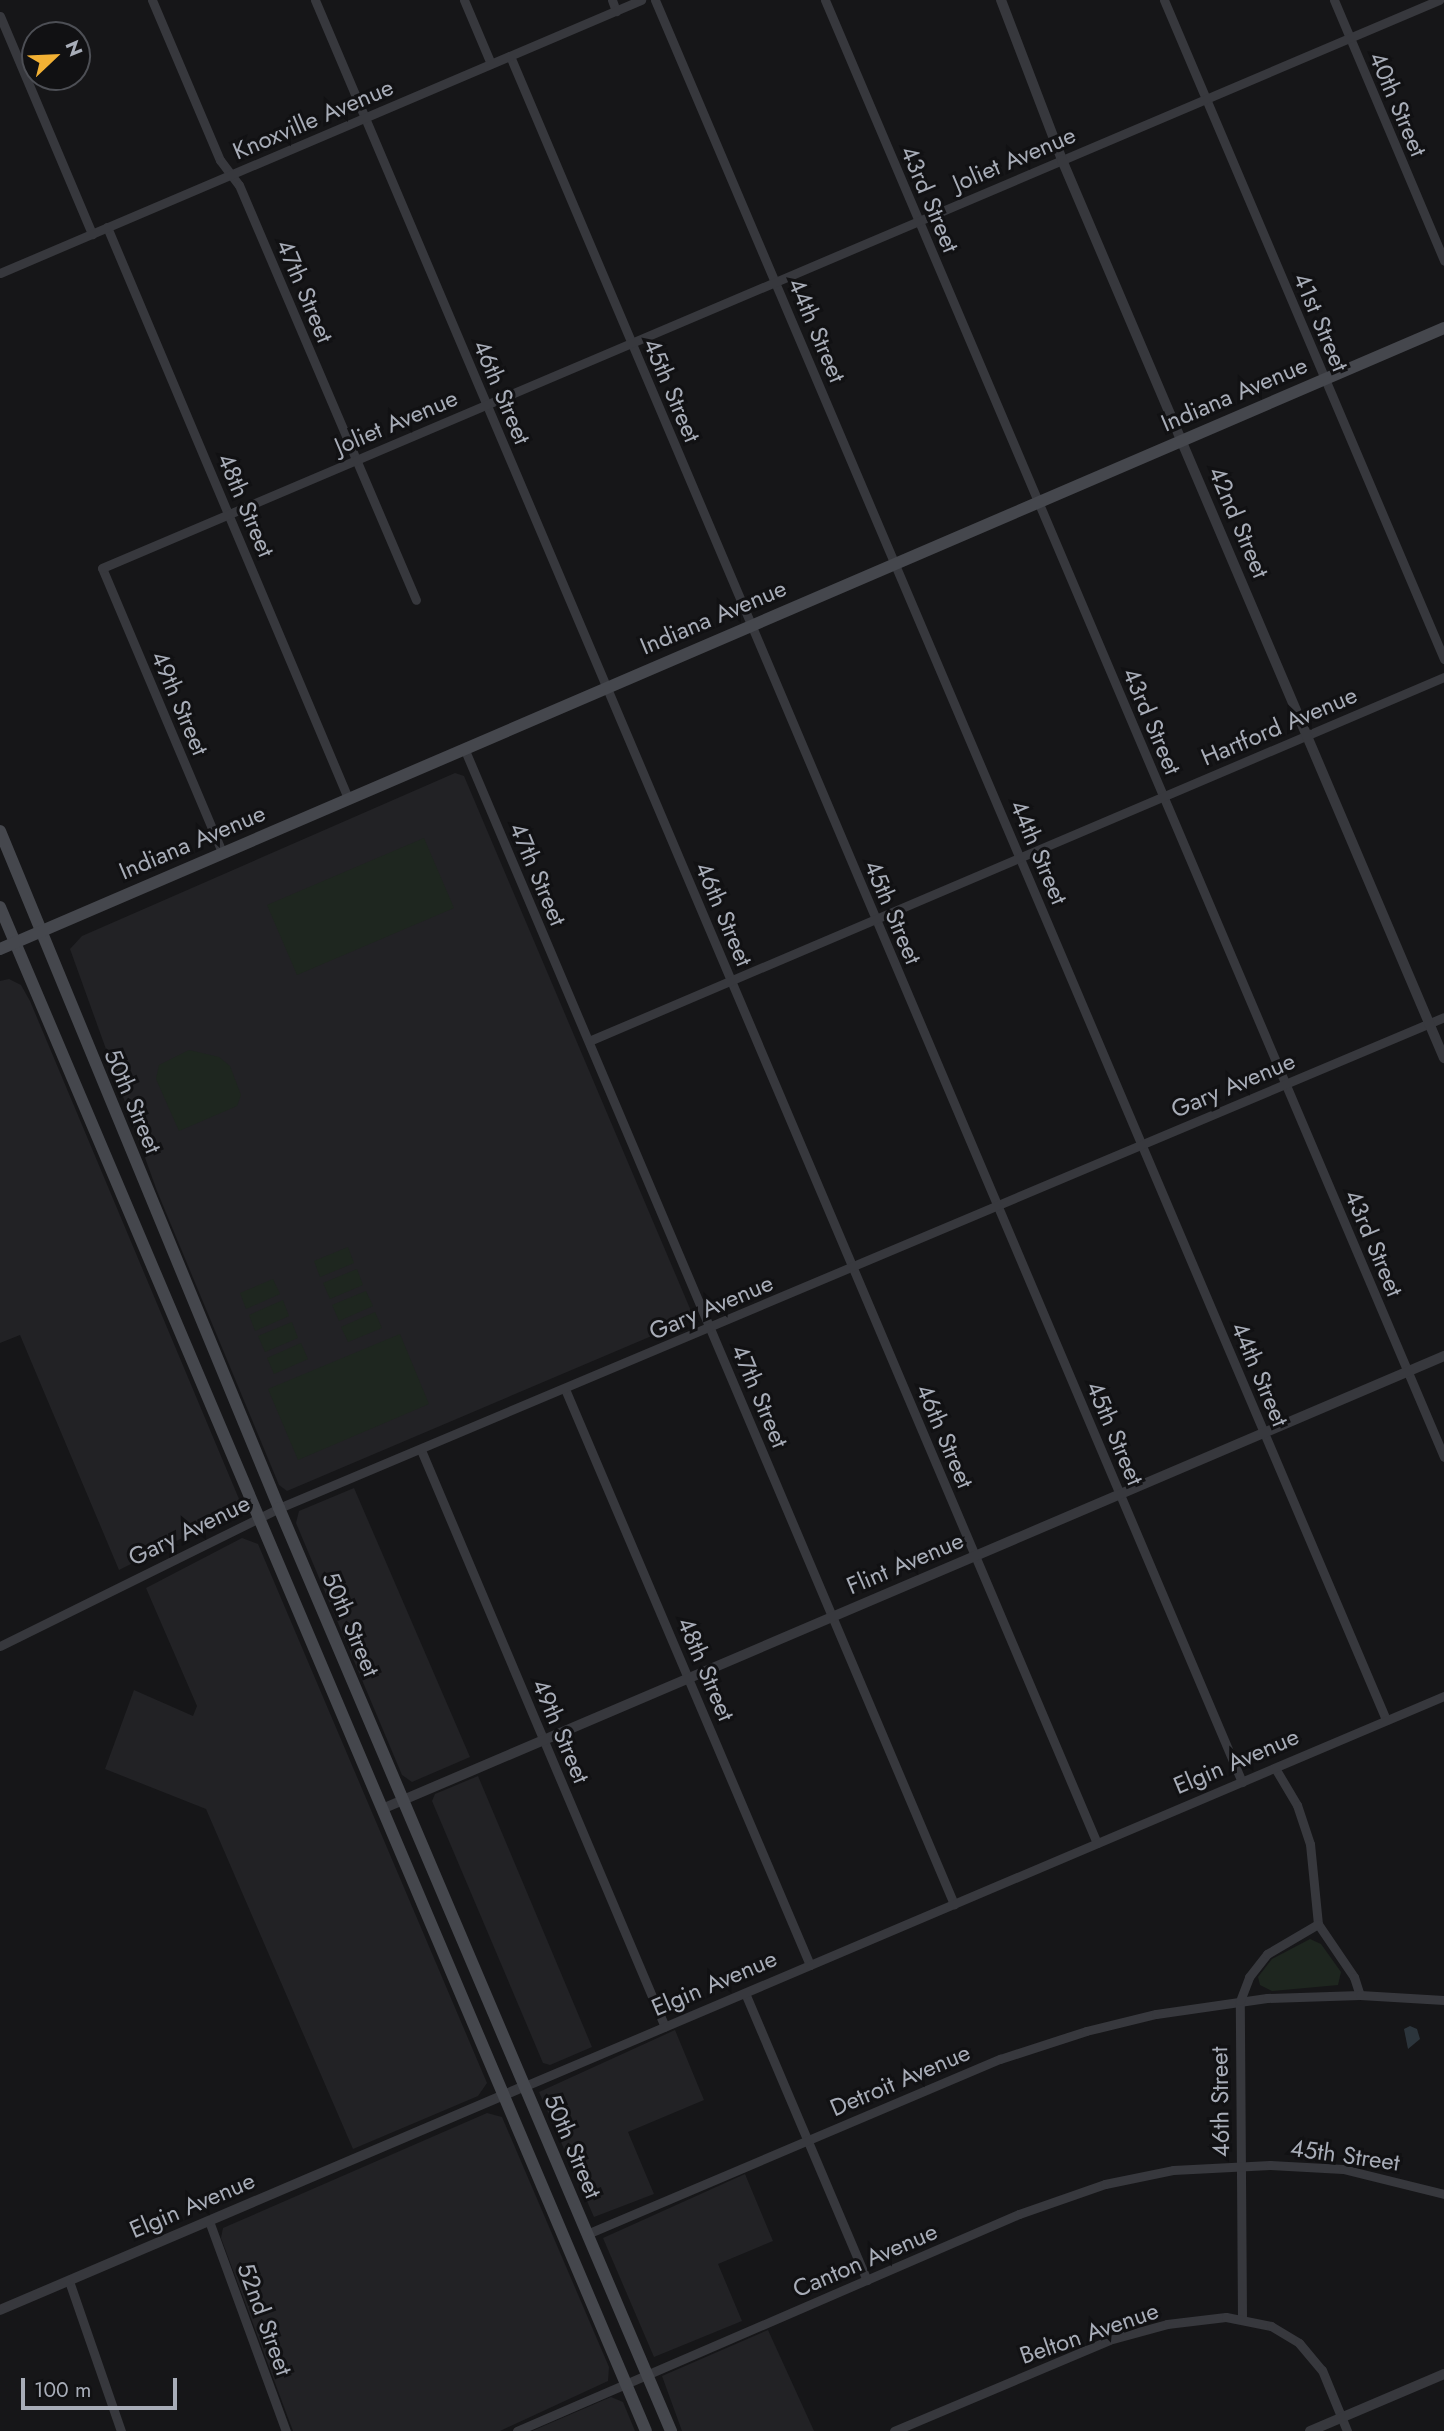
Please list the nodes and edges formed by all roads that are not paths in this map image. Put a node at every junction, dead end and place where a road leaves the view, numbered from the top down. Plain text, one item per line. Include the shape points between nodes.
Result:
1 (152, 0) edge
2 (315, 0) edge
3 (464, 0) edge
4 (612, 0) edge
5 (641, 0) edge
6 (655, 0) edge
7 (825, 0) edge
8 (1001, 0) edge
9 (1164, 0) edge
10 (1334, 0) edge
11 (1439, 0) edge
12 (617, 10) junction
13 (0, 16) edge
14 (1350, 38) junction
15 (510, 56) junction
16 (491, 64) junction
17 (1206, 99) junction
18 (365, 118) junction
19 (1062, 160) junction
20 (231, 175) junction
21 (919, 221) junction
22 (107, 227) junction
23 (92, 234) junction
24 (1444, 261) edge
25 (0, 273) edge
26 (775, 282) junction
27 (1444, 328) edge
28 (631, 343) junction
29 (1324, 379) junction
30 (486, 404) junction
31 (1182, 440) junction
32 (356, 461) junction
33 (1038, 501) junction
34 (229, 515) junction
35 (895, 562) junction
36 (102, 568) joint
37 (416, 600) dead end
38 (750, 624) junction
39 (1444, 659) edge
40 (1444, 677) edge
41 (606, 686) junction
42 (1307, 735) junction
43 (464, 748) junction
44 (1163, 796) junction
45 (348, 798) junction
46 (0, 831) edge
47 (222, 852) junction
48 (1020, 857) junction
49 (0, 907) edge
50 (875, 919) junction
51 (41, 931) junction
52 (15, 943) junction
53 (0, 949) edge
54 (731, 980) junction
55 (1444, 1017) edge
56 (1429, 1023) junction
57 (589, 1041) junction
58 (1444, 1058) edge
59 (1286, 1084) junction
60 (1142, 1145) junction
61 (997, 1206) junction
62 (853, 1268) junction
63 (710, 1328) junction
64 (1444, 1356) edge
65 (1408, 1372) junction
66 (565, 1389) junction
67 (1264, 1433) junction
68 (422, 1450) junction
69 (1444, 1457) edge
70 (1119, 1494) junction
71 (279, 1508) junction
72 (258, 1518) junction
73 (975, 1556) junction
74 (832, 1617) junction
75 (0, 1646) edge
76 (689, 1678) junction
77 (1444, 1696) edge
78 (1386, 1720) junction
79 (544, 1739) junction
80 (1275, 1768) junction
81 (1242, 1782) junction
82 (402, 1800) junction
83 (382, 1809) junction
84 (1097, 1843) junction
85 (954, 1903) junction
86 (1318, 1924) junction
87 (810, 1965) junction
88 (745, 1993) junction
89 (1360, 1995) junction
90 (1444, 2000) edge
91 (1240, 2001) junction
92 (665, 2027) junction
93 (525, 2086) junction
94 (504, 2095) junction
95 (808, 2141) junction
96 (1240, 2164) junction
97 (1444, 2194) edge
98 (209, 2221) junction
99 (587, 2234) junction
100 (867, 2280) junction
101 (69, 2281) junction
102 (0, 2310) edge
103 (1242, 2318) junction
104 (646, 2374) junction
105 (1444, 2374) edge
106 (626, 2383) junction
107 (1341, 2418) junction
108 (121, 2431) edge
109 (286, 2431) edge
110 (517, 2431) edge
111 (646, 2431) edge
112 (671, 2431) edge
113 (894, 2431) edge
114 (1310, 2431) edge
115 (1347, 2431) edge

1 - 20 street, 47th Street
2 - 18 street, 46th Street
3 - 16 street
4 - 12 street
5 - 12 street, Knoxville Avenue
6 - 26 street, 44th Street
7 - 21 street, 43rd Street
8 - 19 street, 42nd Street
9 - 17 street, 41st Street
10 - 14 street, 40th Street
11 - 14 street, Joliet Avenue
12 - 15 street, Knoxville Avenue
13 - 23 street
14 - 17 street, Joliet Avenue
14 - 24 street, 40th Street
15 - 16 street, Knoxville Avenue
15 - 28 street, 45th Street
16 - 18 street, Knoxville Avenue
17 - 19 street, Joliet Avenue
17 - 29 street, 41st Street
18 - 20 street, Knoxville Avenue
18 - 30 street, 46th Street
19 - 21 street, Joliet Avenue
19 - 31 street, 42nd Street
20 - 22 street, Knoxville Avenue
20 - 32 street, 47th Street
21 - 26 street, Joliet Avenue
21 - 33 street, 43rd Street
22 - 23 street, Knoxville Avenue
22 - 34 street, 48th Street
23 - 25 street, Knoxville Avenue
26 - 28 street, Joliet Avenue
26 - 35 street, 44th Street
27 - 29 main road, Indiana Avenue
28 - 30 street, Joliet Avenue
28 - 38 street, 45th Street
29 - 31 main road, Indiana Avenue
29 - 39 street, 41st Street
30 - 32 street, Joliet Avenue
30 - 41 street, 46th Street
31 - 33 main road, Indiana Avenue
31 - 42 street, 42nd Street
32 - 34 street, Joliet Avenue
32 - 37 street, 47th Street
33 - 35 main road, Indiana Avenue
33 - 44 street, 43rd Street
34 - 36 street, Joliet Avenue
34 - 45 street, 48th Street
35 - 38 main road, Indiana Avenue
35 - 48 street, 44th Street
36 - 47 street, 49th Street
38 - 41 main road, Indiana Avenue
38 - 50 street, 45th Street
40 - 42 street, Hartford Avenue
41 - 43 main road, Indiana Avenue
41 - 54 street, 46th Street
42 - 44 street, Hartford Avenue
42 - 56 street, 42nd Street
43 - 45 main road, Indiana Avenue
43 - 57 street, 47th Street
44 - 48 street, Hartford Avenue
44 - 59 street, 43rd Street
45 - 47 main road, Indiana Avenue
46 - 51 main road, 50th Street
47 - 51 main road, Indiana Avenue
48 - 50 street, Hartford Avenue
48 - 60 street, 44th Street
49 - 52 main road, 50th Street
50 - 54 street, Hartford Avenue
50 - 61 street, 45th Street
51 - 52 main road, Indiana Avenue
51 - 71 main road, 50th Street
52 - 53 main road, Indiana Avenue
52 - 72 main road, 50th Street
54 - 57 street, Hartford Avenue
54 - 62 street, 46th Street
55 - 56 street, Gary Avenue
56 - 58 street, 42nd Street
56 - 59 street, Gary Avenue
57 - 63 street, 47th Street
59 - 60 street, Gary Avenue
59 - 65 street, 43rd Street
60 - 61 street, Gary Avenue
60 - 67 street, 44th Street
61 - 62 street, Gary Avenue
61 - 70 street, 45th Street
62 - 63 street, Gary Avenue
62 - 73 street, 46th Street
63 - 66 street, Gary Avenue
63 - 74 street, 47th Street
64 - 65 street, Flint Avenue
65 - 67 street, Flint Avenue
65 - 69 street, 43rd Street
66 - 68 street, Gary Avenue
66 - 76 street, 48th Street
67 - 70 street, Flint Avenue
67 - 78 street, 44th Street
68 - 71 street, Gary Avenue
68 - 79 street, 49th Street
70 - 73 street, Flint Avenue
70 - 81 street, 45th Street
71 - 72 street, Gary Avenue
71 - 82 main road, 50th Street
72 - 75 street, Gary Avenue
72 - 83 main road, 50th Street
73 - 74 street, Flint Avenue
73 - 84 street, 46th Street
74 - 76 street, Flint Avenue
74 - 85 street, 47th Street
76 - 79 street, Flint Avenue
76 - 87 street, 48th Street
77 - 78 street, Elgin Avenue
78 - 80 street, Elgin Avenue
79 - 82 street, Flint Avenue
79 - 92 street, 49th Street
80 - 81 street, Elgin Avenue
80 - 86 street via 1297,1805 1310,1844
81 - 84 street, Elgin Avenue
82 - 83 street, Flint Avenue
82 - 93 main road, 50th Street
83 - 94 main road, 50th Street
84 - 85 street, Elgin Avenue
85 - 87 street, Elgin Avenue
86 - 89 street via 1354,1976
86 - 91 street, 46th Street via 1267,1954 1249,1977
87 - 88 street, Elgin Avenue
88 - 92 street, Elgin Avenue
88 - 95 street
89 - 90 street
89 - 91 street
91 - 95 street, Detroit Avenue via 1156,2014 1043,2043
91 - 96 street, 46th Street
92 - 93 street, Elgin Avenue
93 - 94 street, Elgin Avenue
93 - 99 main road, 50th Street
94 - 98 street, Elgin Avenue
94 - 106 main road, 50th Street
95 - 99 street, Detroit Avenue
95 - 100 street
96 - 97 street, 45th Street via 1343,2169
96 - 100 street, Canton Avenue via 1173,2170 1105,2184 1019,2214
96 - 103 street, 46th Street
98 - 101 street, Elgin Avenue
98 - 109 street, 52nd Street
99 - 104 main road, 50th Street
100 - 104 street, Canton Avenue
101 - 102 street, Elgin Avenue
101 - 108 street
103 - 107 street, Belton Avenue via 1284,2333 1311,2356
103 - 113 street, Belton Avenue via 1190,2320 1109,2340
104 - 106 street, Canton Avenue
104 - 112 main road, 50th Street
105 - 107 street
106 - 110 street, Canton Avenue
106 - 111 main road, 50th Street
107 - 114 street
107 - 115 street

